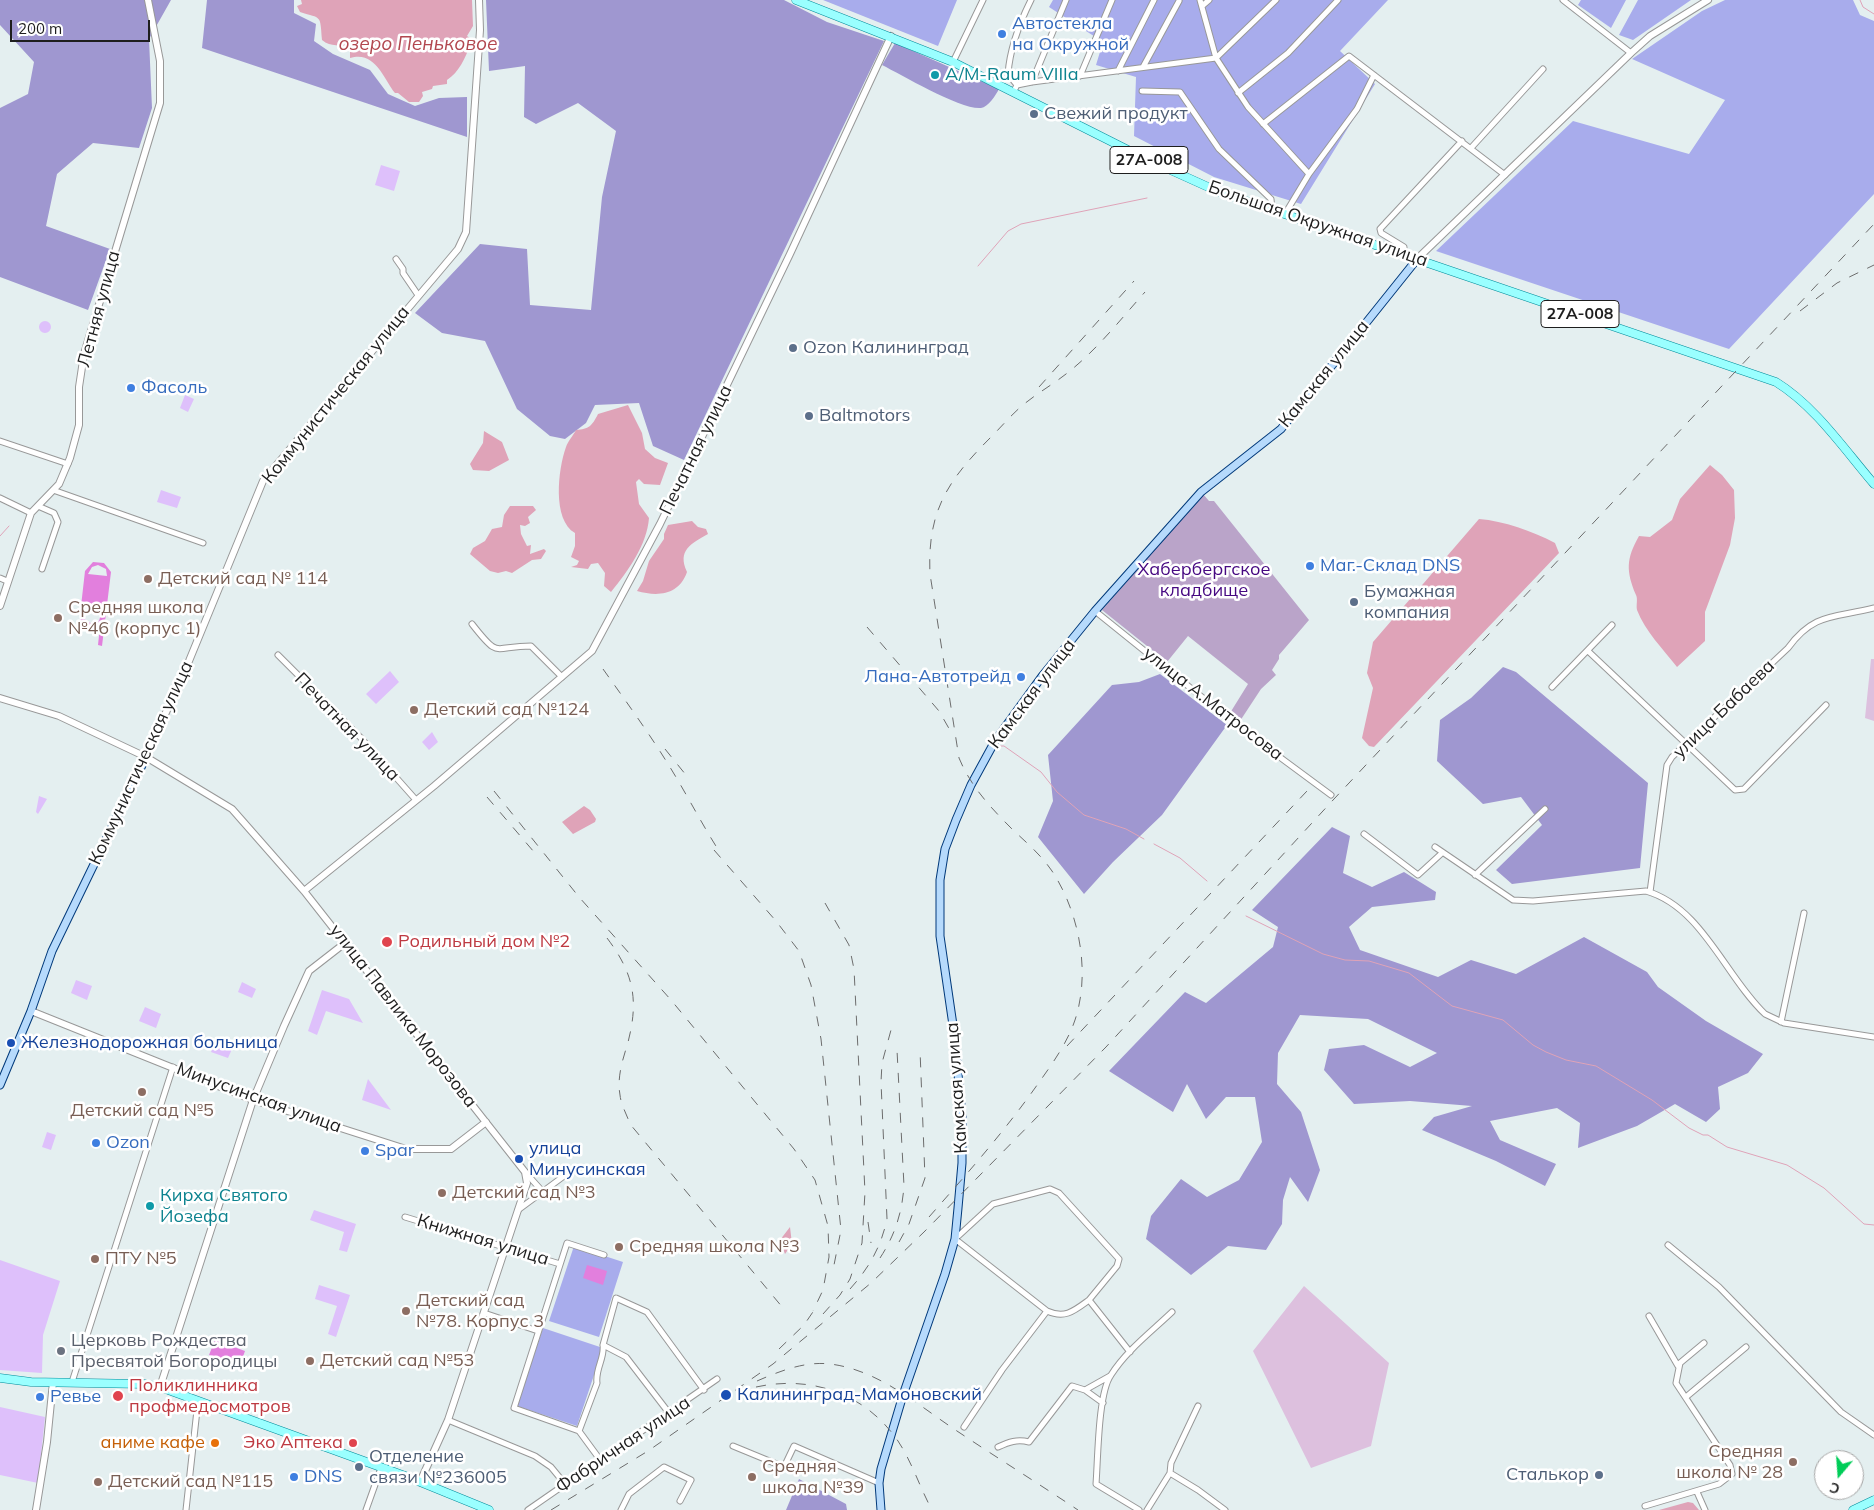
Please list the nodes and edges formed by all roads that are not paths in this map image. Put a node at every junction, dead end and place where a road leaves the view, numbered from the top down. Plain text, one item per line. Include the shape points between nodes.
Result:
1 (148, 0) edge
2 (479, 0) edge
3 (796, 0) edge
4 (983, 0) edge
5 (1031, 0) edge
6 (1066, 0) edge
7 (1112, 0) edge
8 (1154, 0) edge
9 (1200, 0) edge
10 (1209, 0) edge
11 (1276, 0) edge
12 (1338, 0) edge
13 (1563, 0) edge
14 (1708, 0) edge
15 (1179, 1) edge
16 (1202, 6) junction
17 (891, 36) junction
18 (1631, 53) junction
19 (1216, 58) junction
20 (953, 62) junction
21 (1143, 67) junction
22 (1543, 69) dead end
23 (1118, 71) junction
24 (1374, 75) junction
25 (1080, 76) junction
26 (1032, 82) junction
27 (1016, 88) junction
28 (1142, 91) dead end
29 (1238, 93) junction
30 (1263, 124) junction
31 (1462, 141) junction
32 (1471, 148) junction
33 (1309, 174) junction
34 (1505, 175) junction
35 (1272, 209) junction
36 (1285, 214) junction
37 (1404, 254) junction
38 (1418, 258) junction
39 (396, 260) dead end
40 (418, 295) junction
41 (0, 441) edge
42 (68, 464) junction
43 (1874, 484) edge
44 (53, 490) junction
45 (0, 498) edge
46 (38, 506) junction
47 (30, 513) junction
48 (203, 543) dead end
49 (42, 569) dead end
50 (0, 578) edge
51 (7, 581) junction
52 (0, 606) edge
53 (1874, 608) edge
54 (1096, 611) junction
55 (472, 624) dead end
56 (1612, 624) dead end
57 (1588, 651) junction
58 (278, 655) dead end
59 (562, 678) junction
60 (1552, 688) dead end
61 (0, 698) edge
62 (1826, 705) dead end
63 (1686, 744) junction
64 (146, 757) junction
65 (1331, 795) dead end
66 (416, 800) junction
67 (1544, 809) dead end
68 (1364, 834) dead end
69 (1435, 847) dead end
70 (1442, 853) junction
71 (1475, 875) junction
72 (304, 891) junction
73 (1650, 892) junction
74 (1804, 913) dead end
75 (345, 943) junction
76 (31, 1011) junction
77 (1781, 1022) junction
78 (1874, 1037) edge
79 (173, 1067) junction
80 (0, 1085) edge
81 (253, 1100) junction
82 (486, 1122) junction
83 (525, 1172) junction
84 (568, 1172) dead end
85 (543, 1192) junction
86 (518, 1211) junction
87 (405, 1217) dead end
88 (954, 1239) junction
89 (1668, 1245) dead end
90 (505, 1249) junction
91 (604, 1254) dead end
92 (560, 1264) junction
93 (1089, 1300) junction
94 (1047, 1311) junction
95 (1172, 1312) dead end
96 (484, 1313) junction
97 (1650, 1316) dead end
98 (538, 1331) junction
99 (1704, 1343) dead end
100 (603, 1345) junction
101 (1746, 1347) dead end
102 (1130, 1352) junction
103 (1678, 1366) junction
104 (1110, 1375) junction
105 (0, 1378) edge
106 (718, 1379) dead end
107 (53, 1382) junction
108 (72, 1382) junction
109 (160, 1387) junction
110 (704, 1390) junction
111 (1085, 1390) junction
112 (1686, 1397) junction
113 (198, 1401) junction
114 (1103, 1403) junction
115 (1198, 1406) dead end
116 (670, 1413) junction
117 (448, 1420) junction
118 (964, 1427) dead end
119 (579, 1431) junction
120 (1874, 1436) edge
121 (734, 1446) dead end
122 (998, 1448) dead end
123 (600, 1461) junction
124 (381, 1468) junction
125 (1170, 1473) junction
126 (420, 1482) junction
127 (879, 1483) junction
128 (565, 1484) junction
129 (1697, 1492) junction
130 (1874, 1500) edge
131 (680, 1501) dead end
132 (1645, 1506) dead end
133 (36, 1510) edge
134 (186, 1510) edge
135 (366, 1510) edge
136 (489, 1510) edge
137 (528, 1510) edge
138 (621, 1510) edge
139 (881, 1510) edge
140 (1139, 1510) edge
141 (1147, 1510) edge
142 (1225, 1510) edge
143 (1705, 1510) edge
144 (1853, 1510) edge

1 - 42 street, Летняя улица via 160,61 160,103 84,354 79,425
2 - 40 street, Коммунистическая улица via 480,30 466,232 458,249
3 - 17 main road, Большая Окружная улица / 27А-008
4 - 20 street
5 - 27 street via 1013,41 1009,60 1008,74
6 - 26 street
7 - 25 street
8 - 23 street
9 - 16 street
10 - 16 street
11 - 19 street
12 - 29 street via 1288,53
13 - 18 street
14 - 18 street via 1650,36
15 - 21 street
16 - 19 street
17 - 20 main road, Большая Окружная улица / 27А-008
17 - 59 street, Печатная улица via 660,524 598,642
18 - 34 street
19 - 21 street
19 - 29 street
20 - 27 main road, Большая Окружная улица / 27А-008
21 - 23 street
22 - 32 street
23 - 25 street
24 - 30 street via 1349,56
24 - 31 street
24 - 33 street via 1357,108
25 - 26 street
26 - 27 street
27 - 35 main road, Большая Окружная улица / 27А-008 via 1144,158 1217,191
28 - 35 street via 1180,92 1219,149 1271,198
29 - 30 street
30 - 33 street
31 - 32 street
31 - 37 street via 1380,229 1381,233 1404,247
32 - 34 street
33 - 36 street
34 - 38 street
35 - 36 main road, Большая Окружная улица / 27А-008
36 - 37 main road, Большая Окружная улица / 27А-008
37 - 38 main road, Большая Окружная улица / 27А-008
38 - 43 main road, Большая Окружная улица / 27А-008 via 1776,382 1796,396
38 - 54 main road, Камская улица via 1281,429 1201,492
39 - 40 street
40 - 64 street, Коммунистическая улица via 263,481
41 - 42 street
42 - 44 street, Летняя улица
44 - 46 street, Летняя улица
44 - 48 street
45 - 47 street
46 - 47 street, Летняя улица
46 - 49 street via 54,513 58,522
47 - 51 street
50 - 51 street
51 - 52 street
53 - 63 street, улица Бабаева via 1814,622 1800,631 1788,648
54 - 65 street, улица А.Матросова via 1239,727
54 - 88 main road, Камская улица via 1023,701 988,752 956,820 942,865 940,936 962,1116 962,1179
55 - 59 street via 493,648 503,650 531,646
56 - 57 street
57 - 60 street
57 - 63 street
58 - 66 street, Печатная улица
59 - 66 street, Печатная улица
61 - 64 street, улица Павлика Морозова via 59,716
62 - 63 street via 1739,791
63 - 73 street, улица Бабаева via 1667,765
64 - 72 street, улица Павлика Морозова via 232,809
64 - 76 main road, Коммунистическая улица via 51,954
66 - 72 street, Печатная улица
67 - 71 street
68 - 70 street via 1418,875
69 - 70 street
70 - 71 street
71 - 73 street via 1508,898 1519,901
72 - 75 street, улица Павлика Морозова
73 - 77 street via 1682,909 1757,1007
74 - 77 street
75 - 81 street via 309,971
75 - 82 street, улица Павлика Морозова
76 - 79 street, Минусинская улица
76 - 80 main road, Коммунистическая улица
77 - 78 street
79 - 81 street, Минусинская улица
79 - 108 street
81 - 82 street, Минусинская улица via 410,1149 451,1149
81 - 109 street via 220,1210
82 - 83 street, улица Павлика Морозова
83 - 85 street
83 - 86 street via 527,1183
84 - 85 street
85 - 86 street
86 - 90 street
87 - 90 street, Книжная улица
88 - 93 street via 993,1204 1050,1188 1059,1193 1119,1260
88 - 94 street
88 - 127 main road, Камская улица via 903,1395
89 - 120 street via 1719,1287 1841,1412
90 - 92 street, Книжная улица
90 - 96 street
91 - 92 street via 567,1243
92 - 98 street
93 - 94 street via 1067,1315
93 - 102 street
94 - 118 street
95 - 102 street
96 - 98 street
96 - 117 street
97 - 103 street
98 - 119 street via 514,1408
99 - 103 street
100 - 110 street via 616,1298 647,1312
100 - 116 street via 626,1356
100 - 119 street via 596,1376 598,1383
101 - 112 street
102 - 104 street
103 - 112 street via 1676,1382
104 - 111 street
104 - 114 street
105 - 107 main road
106 - 110 street, Фабричная улица
107 - 108 main road
107 - 133 street
108 - 109 main road
109 - 113 main road
110 - 116 street, Фабричная улица
111 - 114 street
111 - 122 street via 1072,1386 1029,1442 1020,1440
112 - 129 street via 1732,1470 1732,1474 1719,1484
113 - 124 main road
113 - 134 street
114 - 140 street via 1096,1484
115 - 125 street via 1171,1463
116 - 123 street, Фабричная улица
117 - 126 street
117 - 128 street via 535,1456 551,1467
119 - 123 street
121 - 127 street via 784,1467 794,1446
123 - 128 street, Фабричная улица
124 - 126 main road
124 - 135 street
125 - 141 street
125 - 142 street
126 - 136 main road
127 - 139 main road, Камская улица
128 - 137 street, Фабричная улица
129 - 132 street
129 - 143 street
130 - 144 main road
131 - 138 street via 691,1480 664,1467 629,1494

